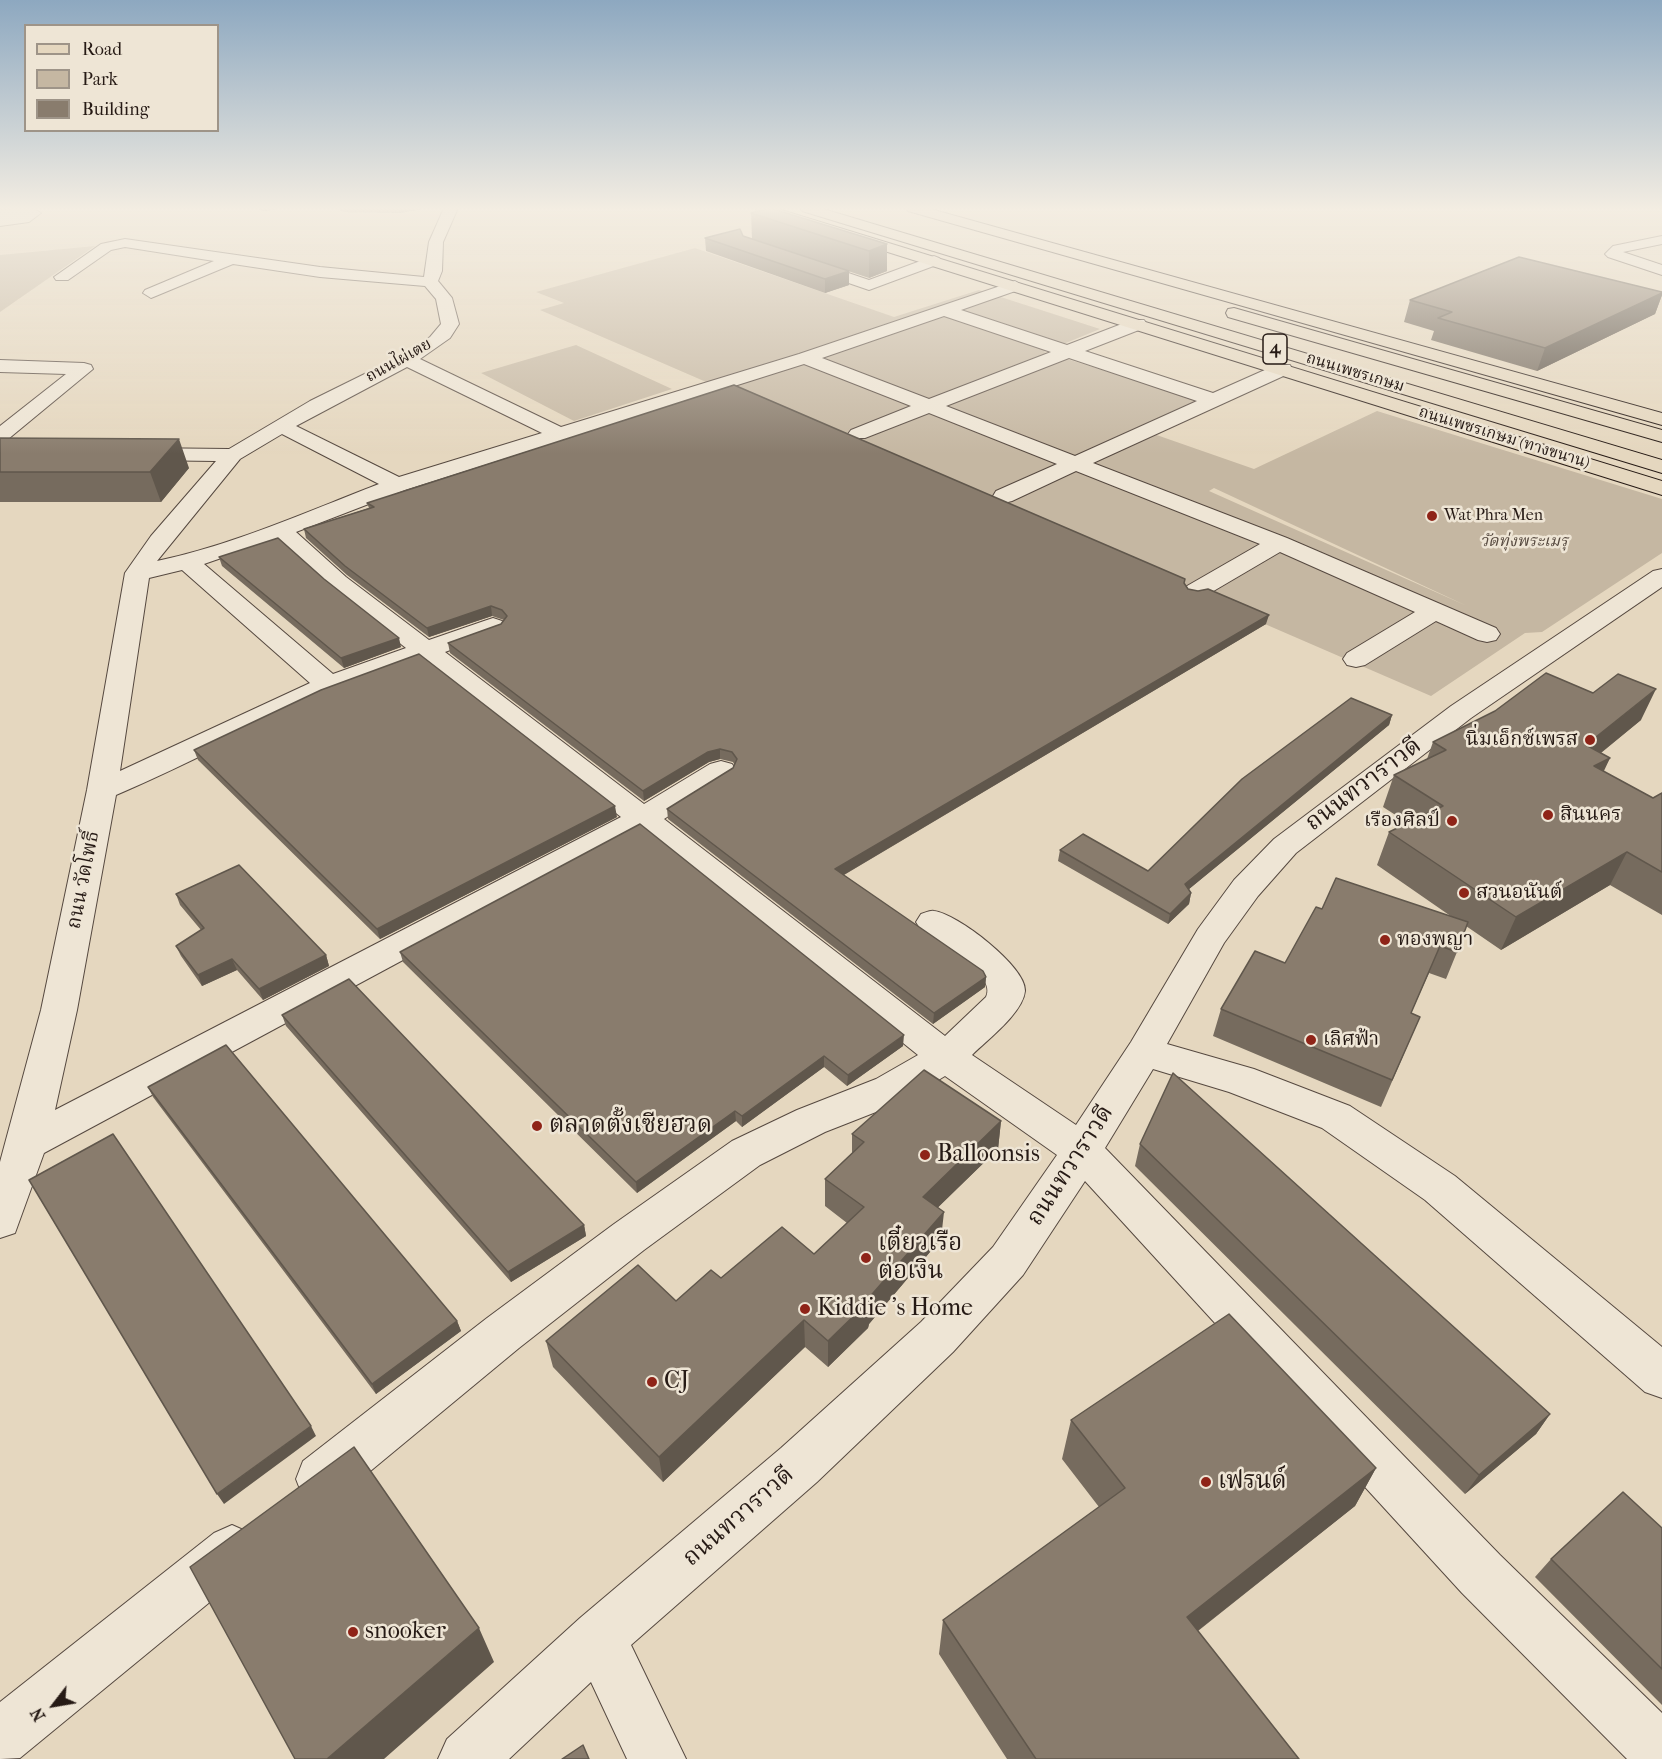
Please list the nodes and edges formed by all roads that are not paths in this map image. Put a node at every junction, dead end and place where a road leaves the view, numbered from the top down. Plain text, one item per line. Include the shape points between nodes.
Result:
1 (158, 290) edge
2 (437, 290) edge
3 (883, 290) edge
4 (998, 290) edge
5 (1028, 290) edge
6 (1102, 290) edge
7 (1169, 290) edge
8 (1190, 290) edge
9 (889, 292) dead end
10 (151, 293) dead end
11 (931, 306) junction
12 (1138, 324) junction
13 (1068, 351) junction
14 (806, 358) junction
15 (407, 360) junction
16 (0, 366) edge
17 (1283, 369) junction
18 (1217, 400) junction
19 (929, 406) junction
20 (1662, 419) edge
21 (281, 426) junction
22 (858, 434) dead end
23 (561, 435) junction
24 (1662, 436) edge
25 (4, 448) edge
26 (116, 454) edge
27 (233, 455) junction
28 (1077, 464) junction
29 (1662, 466) edge
30 (398, 485) junction
31 (1662, 488) edge
32 (1004, 496) dead end
33 (280, 530) junction
34 (159, 541) joint
35 (1279, 543) junction
36 (186, 562) junction
37 (137, 573) junction
38 (1662, 576) edge
39 (1196, 591) edge
40 (1436, 610) junction
41 (493, 626) edge
42 (1487, 634) dead end
43 (423, 649) junction
44 (1356, 658) dead end
45 (329, 685) junction
46 (721, 770) dead end
47 (102, 790) junction
48 (643, 818) junction
49 (933, 922) dead end
50 (1144, 1052) junction
51 (946, 1057) junction
52 (27, 1143) junction
53 (1080, 1150) junction
54 (0, 1220) edge
55 (1662, 1376) edge
56 (599, 1637) junction
57 (0, 1738) edge
58 (1662, 1753) edge
59 (467, 1759) edge
60 (657, 1759) edge

1 - 10 street
2 - 15 street, ถนนไผ่เตย via 444,298 450,324 436,342
3 - 9 street
4 - 11 street
5 - 12 main road, ถนนเพชรเกษม (ทางขนาน) / 4
6 - 29 main road, ถนนเพชรเกษม / 4
7 - 24 main road, ถนนเพชรเกษม / 4
8 - 20 main road, 4
11 - 13 street
11 - 14 street
12 - 13 street
12 - 17 main road, ถนนเพชรเกษม (ทางขนาน) / 4
13 - 18 street
13 - 19 street
14 - 19 street
14 - 23 street
15 - 21 street, ถนนไผ่เตย
15 - 23 street
16 - 25 street via 84,369
17 - 18 street
17 - 31 main road, ถนนเพชรเกษม (ทางขนาน) / 4
18 - 28 street
19 - 22 street
19 - 28 street
21 - 27 street, ถนนไผ่เตย
21 - 30 street
23 - 30 street
26 - 27 street
27 - 34 street, ถนนไผ่เตย
28 - 32 street
28 - 35 street
30 - 33 street
33 - 36 street
33 - 43 street via 337,582
34 - 37 street, ถนน วัดโพธิ์
35 - 39 street
35 - 40 street
36 - 37 street
36 - 45 street
37 - 47 street, ถนน วัดโพธิ์
38 - 50 street, ถนนทวาราวดี via 1461,712 1294,838 1246,888 1210,937
40 - 42 street
40 - 44 street
41 - 43 street
43 - 45 street
43 - 48 street
45 - 47 street
46 - 48 street
47 - 52 street, ถนน วัดโพธิ์
48 - 51 street
48 - 52 street
49 - 51 street via 988,960 1005,979 1007,992 1000,1006
50 - 53 street, ถนนทวาราวดี
50 - 55 street via 1240,1080 1336,1118 1440,1188
51 - 53 street
51 - 57 street via 890,1090 811,1121 746,1153 629,1237 503,1333
52 - 54 street, ถนน วัดโพธิ์
53 - 56 street, ถนนทวาราวดี via 1008,1261 937,1337 799,1465
53 - 58 street via 1473,1566
56 - 59 street, ถนนทวาราวดี
56 - 60 street

